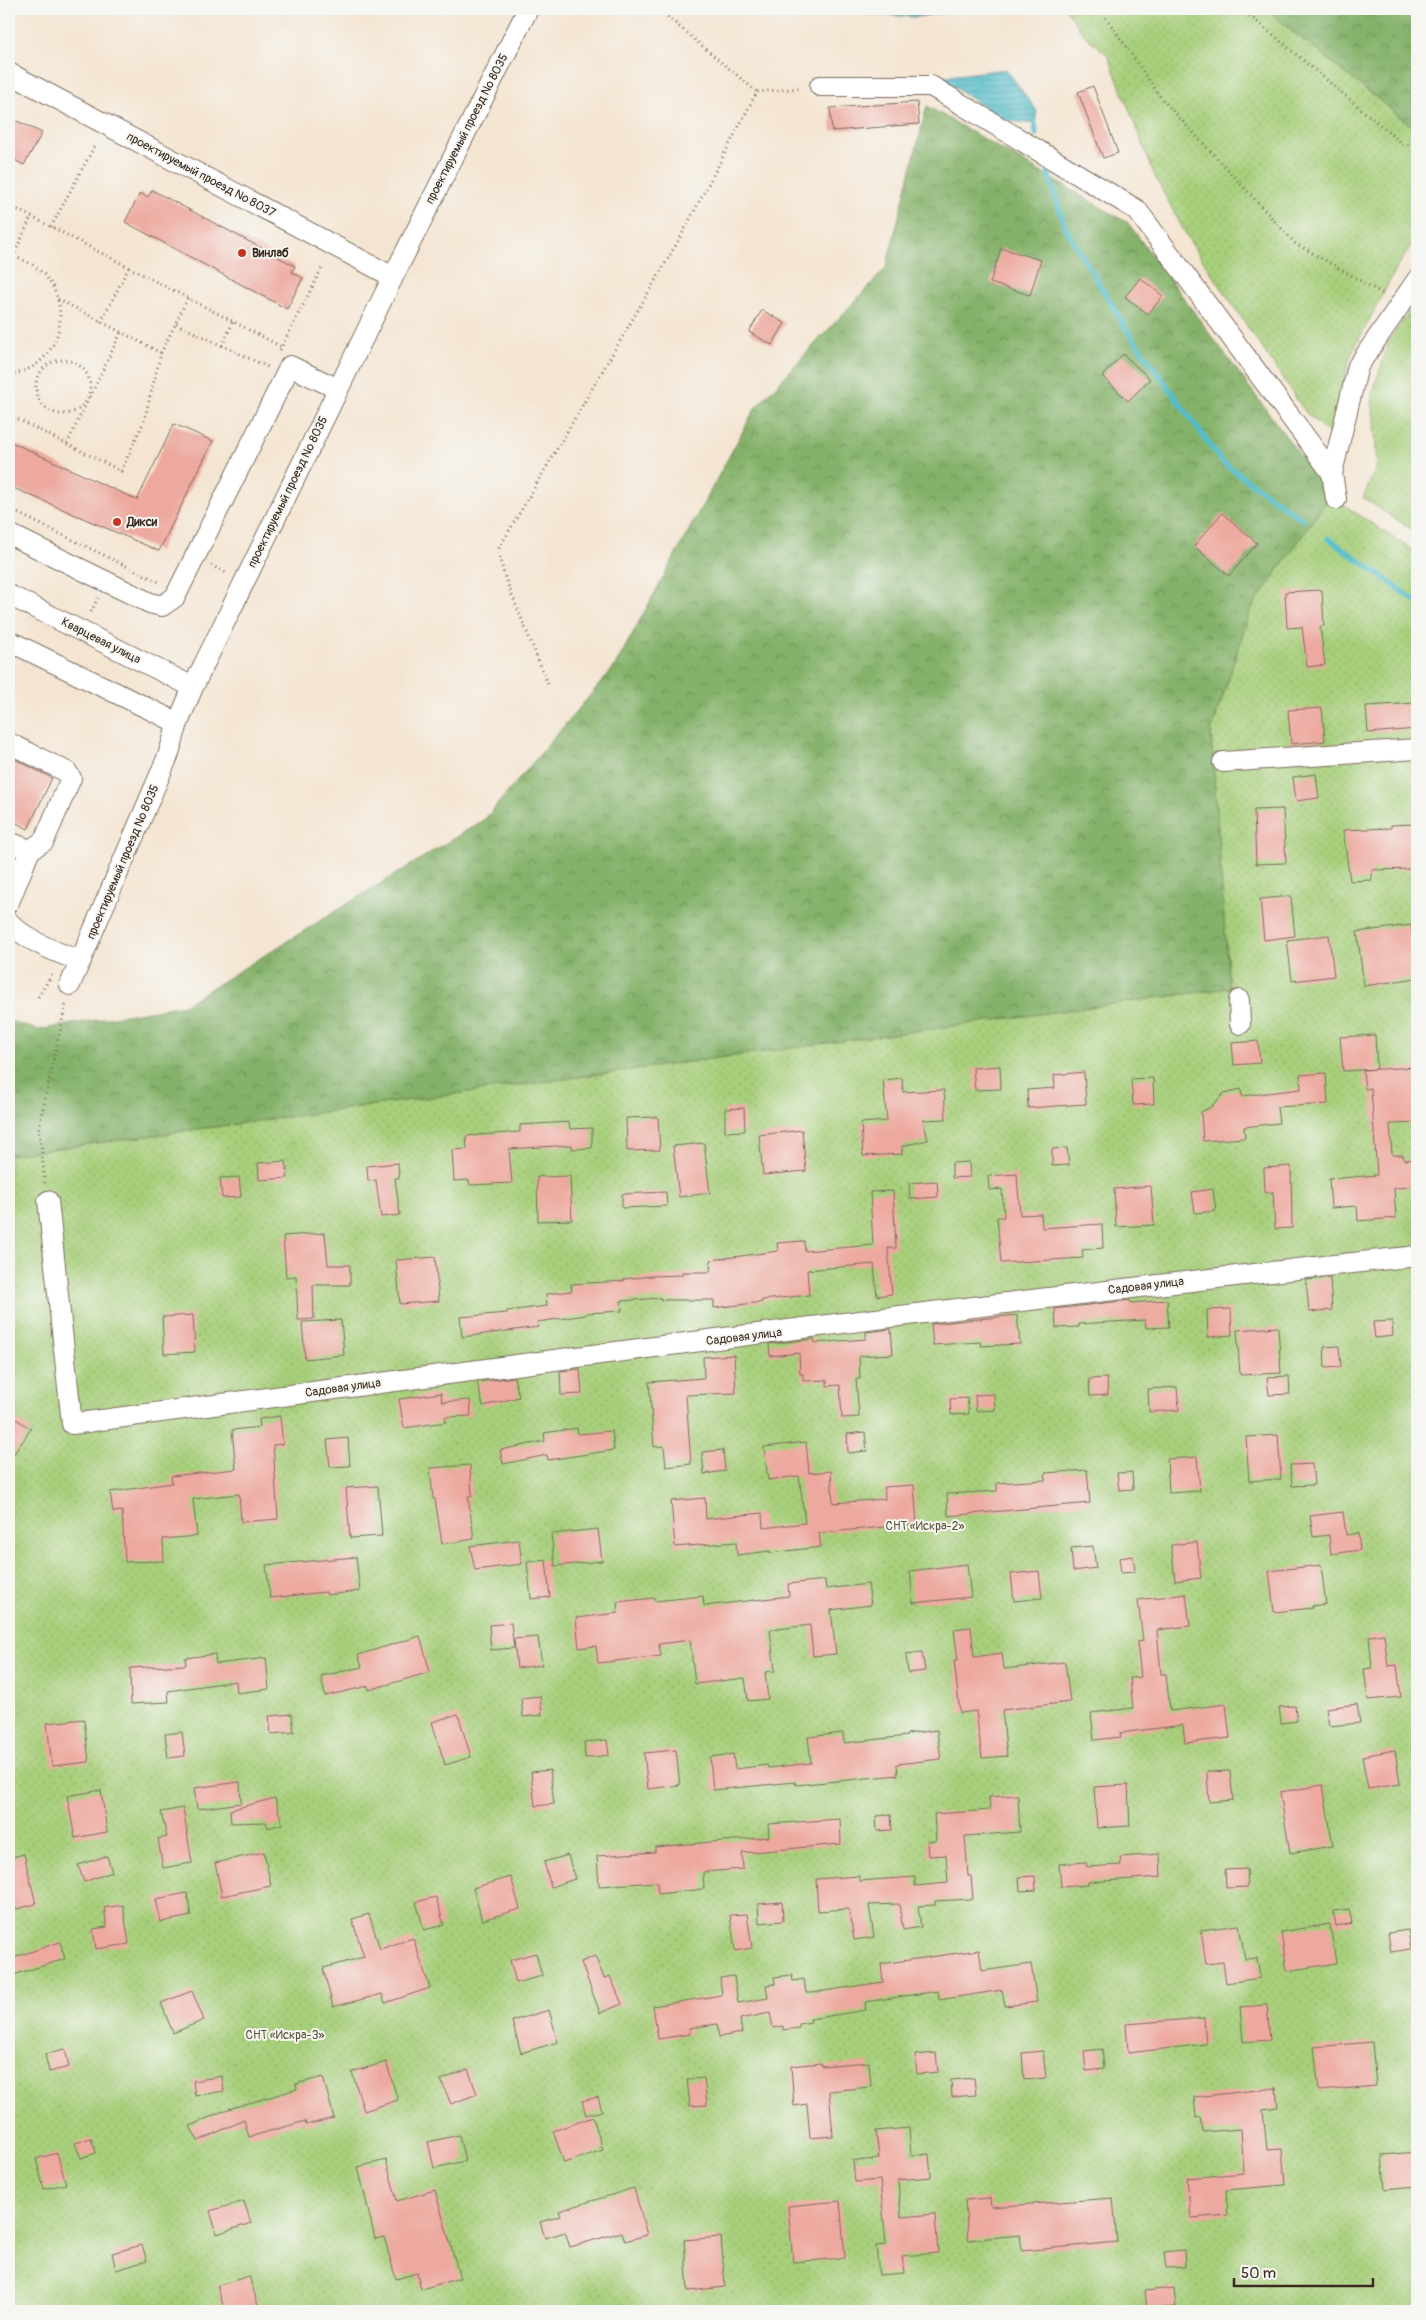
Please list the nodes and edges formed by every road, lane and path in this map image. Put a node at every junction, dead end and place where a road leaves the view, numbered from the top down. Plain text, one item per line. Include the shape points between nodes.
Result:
1 (528, 9) edge
2 (662, 9) edge
3 (1100, 9) edge
4 (1242, 9) edge
5 (9, 72) edge
6 (820, 86) joint
7 (757, 92) junction
8 (1417, 144) edge
9 (94, 147) dead end
10 (9, 205) edge
11 (31, 217) junction
12 (51, 228) junction
13 (11, 257) edge
14 (323, 266) dead end
15 (129, 268) junction
16 (393, 277) junction
17 (1417, 280) edge
18 (188, 298) junction
19 (58, 299) junction
20 (1401, 304) junction
21 (101, 322) junction
22 (234, 322) junction
23 (176, 324) junction
24 (121, 332) junction
25 (222, 346) junction
26 (282, 347) junction
27 (162, 353) junction
28 (278, 354) dead end
29 (40, 361) junction
30 (274, 361) dead end
31 (45, 367) junction
32 (9, 375) edge
33 (338, 389) junction
34 (84, 405) junction
35 (9, 415) edge
36 (67, 444) junction
37 (1332, 473) junction
38 (1336, 499) dead end
39 (9, 509) edge
40 (9, 534) edge
41 (164, 575) dead end
42 (9, 595) edge
43 (9, 641) edge
44 (548, 684) dead end
45 (193, 687) junction
46 (178, 723) junction
47 (9, 743) edge
48 (1417, 750) edge
49 (1223, 762) dead end
50 (9, 842) edge
51 (30, 850) junction
52 (9, 902) edge
53 (9, 922) edge
54 (72, 958) junction
55 (70, 985) joint
56 (38, 997) dead end
57 (1239, 1000) dead end
58 (1240, 1024) dead end
59 (48, 1201) joint
60 (1417, 1256) edge

1 - 16 street, проектируемый проезд № 8035
2 - 7 path
3 - 20 path via 1162,99 1295,243
4 - 8 path via 1404,145
5 - 16 street, проектируемый проезд № 8037
6 - 7 path
6 - 37 street via 931,86 1137,210
7 - 44 path via 680,238 498,550 504,575
9 - 12 path
10 - 11 path
11 - 12 path
11 - 13 path
12 - 15 path
13 - 19 path via 39,270 50,282
14 - 26 path
15 - 18 path
15 - 21 path
16 - 33 street, проектируемый проезд № 8035
17 - 20 street
18 - 22 path
18 - 23 path
19 - 21 path
19 - 29 path via 60,319 57,335 51,349
20 - 37 street via 1358,366
21 - 24 path
22 - 25 path
22 - 26 path
23 - 25 path
23 - 27 path
24 - 27 path
24 - 34 path
25 - 30 path via 270,369
26 - 28 path
27 - 36 path via 144,421 121,471
29 - 31 path
29 - 32 path via 28,370
31 - 34 path via 64,360 83,369 90,385
31 - 34 path via 39,375 36,389 46,408 65,414
33 - 40 street via 290,366 175,597 162,606
33 - 45 street, проектируемый проезд № 8035
34 - 36 path
35 - 36 path
37 - 38 street
39 - 41 path via 160,584
42 - 45 street, Кварцевая улица
43 - 46 street
45 - 46 street, проектируемый проезд № 8035
46 - 54 street, проектируемый проезд № 8035 via 168,756
47 - 51 street via 67,772 71,778 44,841
48 - 49 street
50 - 51 street
51 - 52 street
53 - 54 street via 28,936
54 - 55 street, проектируемый проезд № 8035
54 - 56 path
55 - 59 path via 38,1128
57 - 58 street
59 - 60 street, Садовая улица via 72,1424 1142,1286

